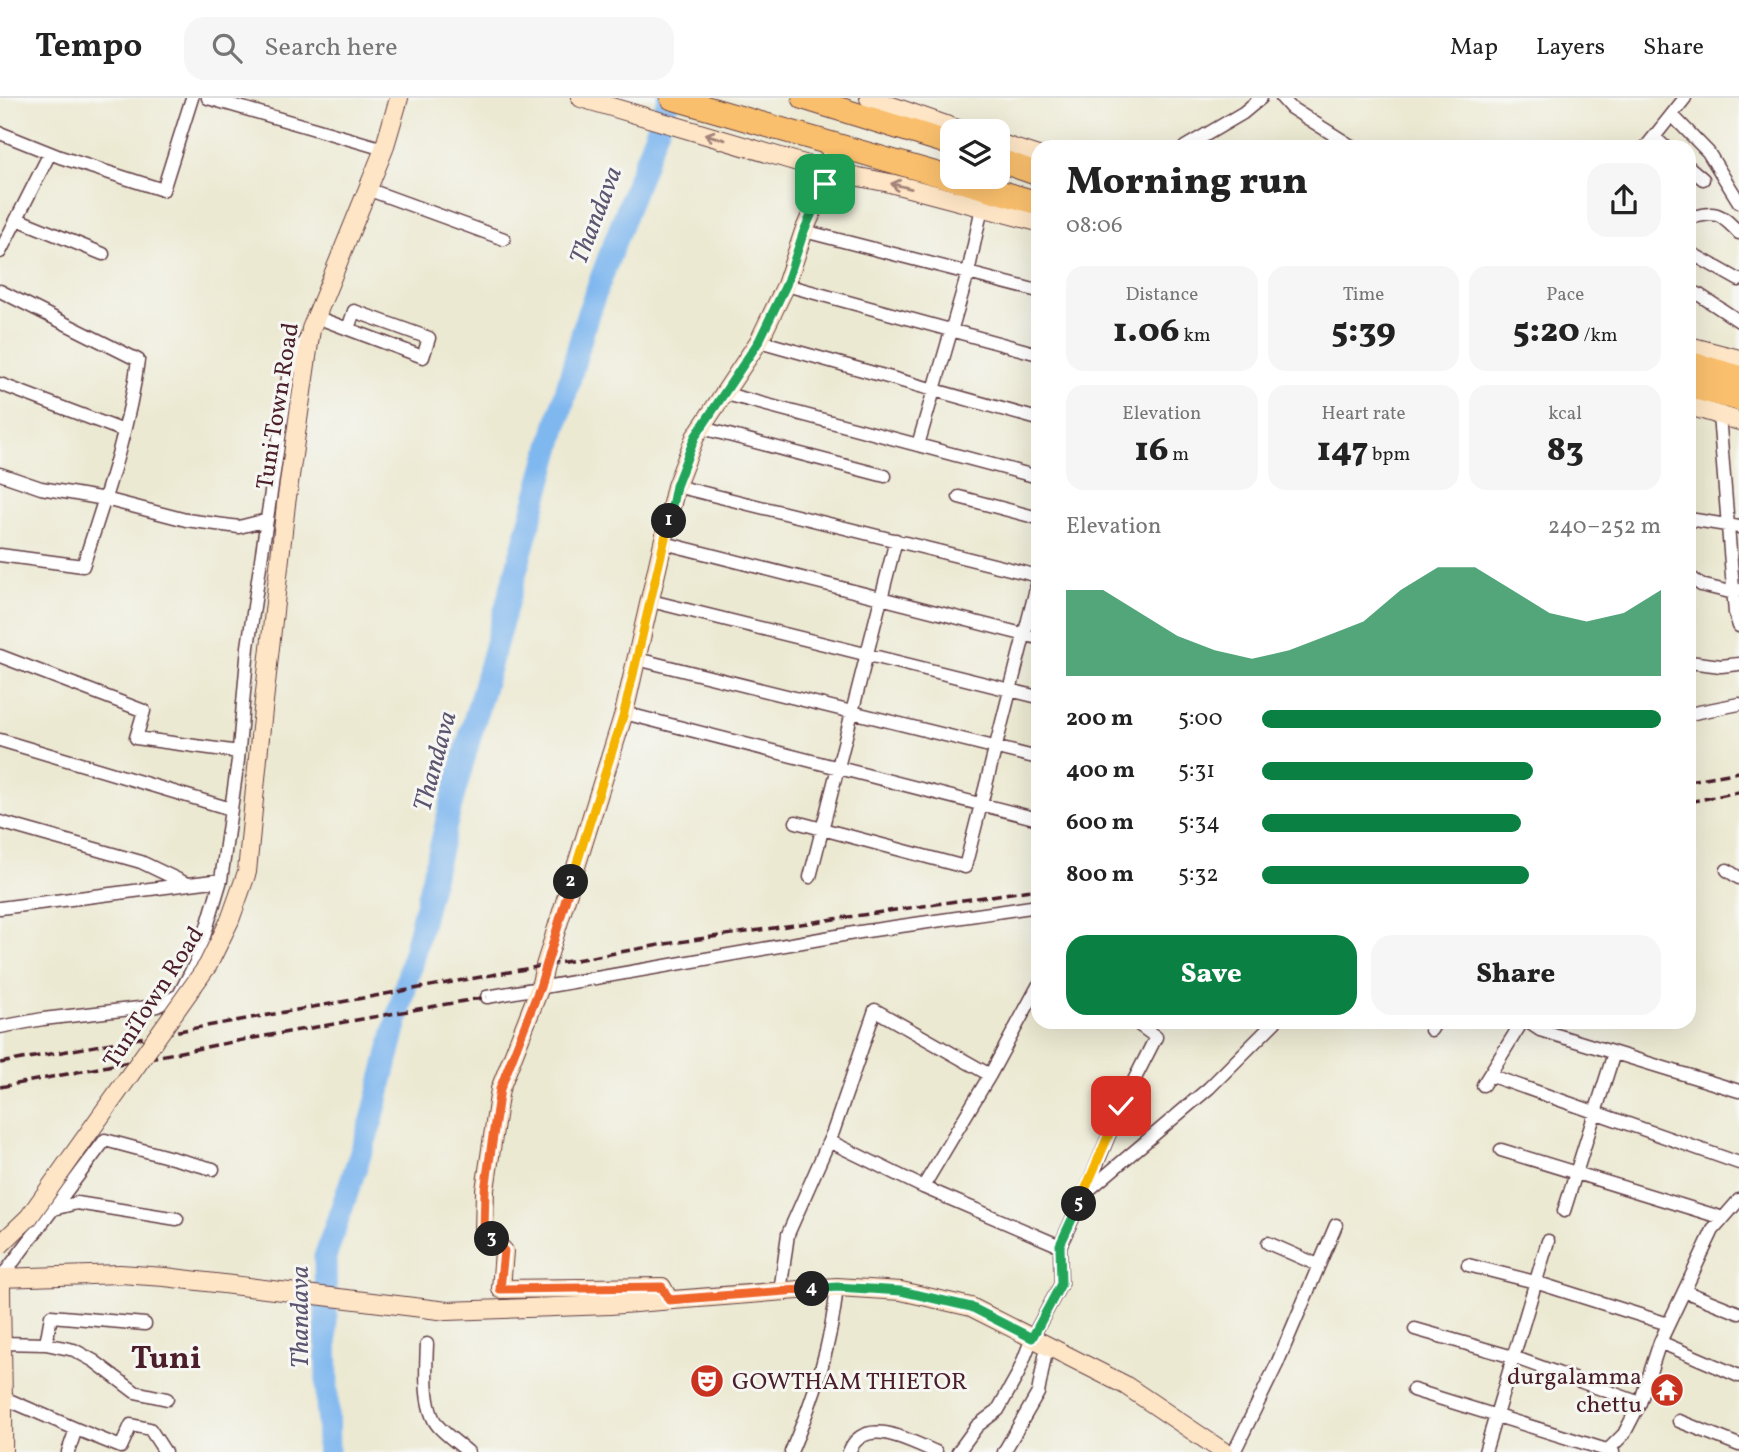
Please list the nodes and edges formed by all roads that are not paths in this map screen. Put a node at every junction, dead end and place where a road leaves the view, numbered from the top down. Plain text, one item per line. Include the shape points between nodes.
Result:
1 (192, 98) edge
2 (208, 98) edge
3 (399, 98) edge
4 (581, 98) edge
5 (672, 98) edge
6 (804, 98) edge
7 (869, 98) edge
8 (1261, 98) edge
9 (1282, 98) edge
10 (1685, 98) edge
11 (1672, 115) junction
12 (940, 123) edge
13 (0, 133) edge
14 (940, 140) edge
15 (1197, 140) edge
16 (1342, 140) edge
17 (1652, 140) edge
18 (1696, 140) edge
19 (1696, 140) edge
20 (833, 145) junction
21 (1010, 147) edge
22 (384, 149) junction
23 (50, 153) junction
24 (1031, 154) edge
25 (1010, 164) edge
26 (828, 171) junction
27 (1031, 172) edge
28 (1696, 173) edge
29 (1703, 179) dead end
30 (367, 189) junction
31 (1031, 201) edge
32 (1739, 202) edge
33 (982, 206) junction
34 (1696, 217) edge
35 (17, 219) junction
36 (1031, 220) edge
37 (804, 231) junction
38 (1739, 233) edge
39 (504, 239) dead end
40 (0, 252) edge
41 (103, 254) dead end
42 (1696, 256) edge
43 (968, 273) junction
44 (1739, 280) edge
45 (786, 285) junction
46 (1031, 289) edge
47 (0, 291) edge
48 (1696, 293) edge
49 (1739, 321) edge
50 (313, 323) junction
51 (348, 329) junction
52 (950, 330) junction
53 (759, 341) junction
54 (1696, 348) edge
55 (1031, 352) edge
56 (1739, 359) edge
57 (1696, 365) edge
58 (1739, 377) edge
59 (0, 384) edge
60 (1696, 388) edge
61 (934, 389) junction
62 (726, 394) junction
63 (1739, 400) edge
64 (1696, 408) edge
65 (1719, 415) junction
66 (1031, 417) edge
67 (1739, 421) edge
68 (702, 428) junction
69 (124, 431) junction
70 (918, 445) junction
71 (0, 474) edge
72 (1031, 475) edge
73 (885, 476) dead end
74 (676, 486) junction
75 (959, 497) dead end
76 (105, 499) junction
77 (1031, 516) edge
78 (267, 520) junction
79 (1696, 520) edge
80 (1733, 526) edge
81 (896, 540) junction
82 (664, 543) junction
83 (0, 555) edge
84 (1031, 576) edge
85 (1696, 581) edge
86 (1736, 591) edge
87 (881, 598) junction
88 (651, 601) junction
89 (1031, 606) edge
90 (1739, 626) edge
91 (1024, 634) junction
92 (1031, 636) edge
93 (867, 655) junction
94 (0, 656) edge
95 (637, 659) junction
96 (1696, 663) edge
97 (1739, 664) edge
98 (1010, 690) junction
99 (1031, 695) edge
100 (1739, 704) edge
101 (852, 712) junction
102 (624, 713) junction
103 (1696, 713) edge
104 (260, 737) joint
105 (0, 740) edge
106 (996, 747) junction
107 (239, 752) junction
108 (1031, 756) edge
109 (838, 768) junction
110 (981, 805) junction
111 (231, 809) junction
112 (1031, 817) edge
113 (0, 822) edge
114 (796, 822) dead end
115 (823, 828) junction
116 (1727, 870) dead end
117 (810, 877) dead end
118 (1739, 878) edge
119 (221, 880) junction
120 (187, 884) junction
121 (1031, 907) edge
122 (0, 908) edge
123 (540, 987) junction
124 (487, 997) dead end
125 (1031, 999) edge
126 (0, 1027) edge
127 (1145, 1029) edge
128 (1268, 1029) edge
129 (1518, 1029) edge
130 (1538, 1029) edge
131 (1614, 1053) junction
132 (990, 1075) junction
133 (1739, 1091) edge
134 (1595, 1113) junction
135 (829, 1141) junction
136 (1501, 1150) dead end
137 (1739, 1163) edge
138 (213, 1168) dead end
139 (1576, 1173) junction
140 (923, 1187) junction
141 (1084, 1194) junction
142 (1739, 1200) edge
143 (53, 1209) junction
144 (1564, 1211) dead end
145 (1723, 1218) junction
146 (177, 1219) dead end
147 (1336, 1225) dead end
148 (1548, 1241) dead end
149 (1268, 1242) dead end
150 (0, 1245) edge
151 (1060, 1245) junction
152 (1318, 1265) junction
153 (1468, 1265) dead end
154 (0, 1278) edge
155 (1535, 1282) junction
156 (837, 1287) junction
157 (1684, 1291) junction
158 (780, 1292) junction
159 (669, 1300) junction
160 (1739, 1313) edge
161 (145, 1324) dead end
162 (1668, 1324) junction
163 (1415, 1329) dead end
164 (1039, 1342) junction
165 (1660, 1342) junction
166 (1, 1343) edge
167 (46, 1344) junction
168 (427, 1344) dead end
169 (1513, 1357) junction
170 (1739, 1376) edge
171 (1413, 1390) dead end
172 (2, 1398) edge
173 (167, 1399) dead end
174 (1640, 1403) junction
175 (1496, 1416) junction
176 (1679, 1421) dead end
177 (76, 1429) junction
178 (1739, 1445) edge
179 (114, 1448) edge
180 (1609, 1451) edge
181 (3, 1452) edge
182 (68, 1452) edge
183 (165, 1452) edge
184 (468, 1452) edge
185 (791, 1452) edge
186 (849, 1452) edge
187 (936, 1452) edge
188 (958, 1452) edge
189 (1004, 1452) edge
190 (1224, 1452) edge
191 (1234, 1452) edge
192 (1485, 1452) edge

1 - 23 street via 163,190
2 - 22 street
3 - 22 street, Tuni Town Road
26 -> 4 street
5 - 20 highway
6 - 14 highway
7 - 12 street
8 - 15 street
9 - 16 street
10 - 11 street
11 - 17 street
11 - 18 street
13 - 23 street
19 - 32 street
20 - 26 street
20 - 31 highway
21 - 24 street
22 - 30 street, Tuni Town Road
23 - 35 street
25 - 27 highway
33 -> 26 street
26 - 37 street
28 - 29 street
30 - 39 street
30 - 50 street, Tuni Town Road
33 - 36 street
33 - 43 street
34 - 38 street via 1722,215
35 - 40 street
35 - 41 street
37 - 43 street
37 - 45 street
42 - 44 street
43 - 46 street
43 - 52 street
45 - 52 street
45 - 53 street
47 - 69 street via 138,360
48 - 49 street
50 - 51 street
50 - 78 street via 289,371
50 - 104 street, Tuni Town Road via 286,504
51 - 51 street via 354,311 429,338 423,357
52 - 55 street
52 - 61 street
53 - 61 street
53 - 62 street
54 - 56 street
57 - 58 highway
59 - 69 street
60 - 63 highway
61 - 66 street
61 - 70 street
62 - 68 street
62 - 70 street
64 - 65 street
65 - 67 street
65 - 80 street
68 - 73 street
68 - 74 street
69 - 76 street
70 - 72 street
71 - 76 street via 41,488
74 - 81 street
74 - 82 street
75 - 77 street
76 - 78 street via 186,520 239,527
76 - 83 street via 83,566
78 - 107 street via 248,647
79 - 80 street
80 - 86 street
81 - 84 street
81 - 87 street
82 - 87 street
82 - 88 street
85 - 86 street
86 - 90 street
87 - 91 street
87 - 93 street
88 - 93 street
88 - 95 street
89 - 91 street
91 - 92 street
91 - 98 street
93 - 98 street
93 - 101 street
94 - 107 street via 144,710 136,738
95 - 101 street
95 - 102 street
96 - 97 street
98 - 99 street
98 - 106 street
100 - 103 street
101 - 106 street
101 - 109 street
102 - 109 street
102 - 123 street
104 - 150 street, TuniTown Road, bridge via 247,872 208,965 29,1217
105 - 111 street
106 - 108 street
106 - 110 street
107 - 111 street
109 - 110 street
109 - 115 street
110 - 112 street
110 - 115 street via 965,867
111 - 119 street
113 - 120 street via 141,862
114 - 115 street
115 - 117 street
116 - 118 street
119 - 120 street
119 - 126 street via 197,960 179,995 157,1006
120 - 122 street
121 - 123 street
123 - 124 street
123 - 159 street via 500,1089 485,1190 484,1231 504,1251 500,1289 662,1287
125 - 132 street
127 - 141 street via 1156,1037
128 - 141 street via 1209,1088
129 - 134 street via 1486,1080
130 - 131 street
131 - 133 street
131 - 134 street
132 - 135 street via 875,1010
132 - 140 street
134 - 137 street
134 - 139 street
135 - 140 street
135 - 158 street via 788,1234
136 - 139 street
138 - 143 street via 105,1140
139 - 144 street
139 - 145 street
140 - 151 street
141 - 151 street
142 - 145 street
143 - 146 street via 77,1203
143 - 154 street
145 - 157 street
147 - 152 street
148 - 155 street
149 - 152 street
151 - 164 street via 1061,1284
152 - 191 street
153 - 155 street
154 - 159 street via 120,1274 442,1310
154 - 166 street
155 - 162 street
155 - 169 street
156 - 158 street
156 - 164 street via 901,1291 971,1307
156 - 185 street via 833,1327 812,1402
157 - 160 street
157 - 162 street
158 - 159 street
161 - 167 street via 51,1315
162 - 165 street
163 - 169 street
164 - 188 street via 998,1409 977,1426
164 - 189 street via 1038,1393
164 - 190 street via 1125,1385
165 - 170 street
165 - 174 street
166 - 167 street
166 - 172 street
167 - 173 street via 94,1360 135,1392
168 - 184 street via 425,1378 436,1424
169 - 174 street
169 - 175 street
171 - 175 street
172 - 177 street
172 - 181 street
174 - 180 street
175 - 180 street
175 - 192 street
176 - 178 street
177 - 179 street
177 - 182 street
179 - 183 street via 121,1447 131,1425 150,1429
186 - 187 street via 861,1435 871,1433 892,1434

